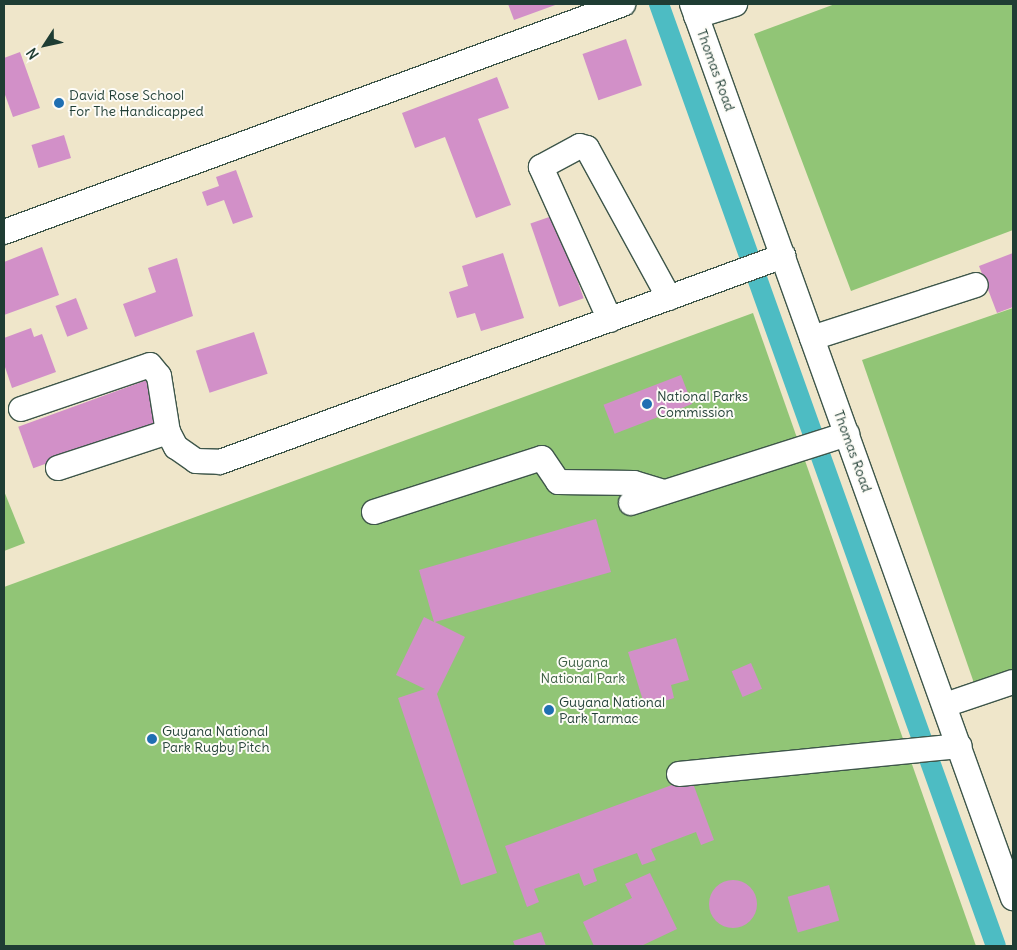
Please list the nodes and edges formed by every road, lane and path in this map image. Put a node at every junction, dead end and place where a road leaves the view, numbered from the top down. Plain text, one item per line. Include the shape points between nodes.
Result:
1 (623, 4) edge
2 (735, 4) edge
3 (694, 10) edge
4 (4, 232) edge
5 (775, 259) junction
6 (976, 284) dead end
7 (669, 298) junction
8 (610, 320) junction
9 (812, 338) junction
10 (21, 409) dead end
11 (168, 432) junction
12 (830, 438) junction
13 (58, 468) dead end
14 (664, 492) junction
15 (631, 503) dead end
16 (374, 512) dead end
17 (1013, 682) edge
18 (945, 705) junction
19 (951, 747) junction
20 (679, 774) dead end
21 (1013, 898) edge

1 - 4 street
2 - 3 street
3 - 5 street, Thomas Road
5 - 7 street
5 - 9 street, Thomas Road
6 - 9 street
7 - 8 street
7 - 8 street via 587,148 580,146 541,167
8 - 11 street via 220,462 196,462 176,447
9 - 12 street, Thomas Road
10 - 11 street via 150,365 159,376
11 - 13 street
12 - 14 street
12 - 18 street, Thomas Road
14 - 15 street
14 - 16 street via 634,482 558,482 542,458
17 - 18 street
18 - 19 street, Thomas Road
19 - 20 street
19 - 21 street, Thomas Road

